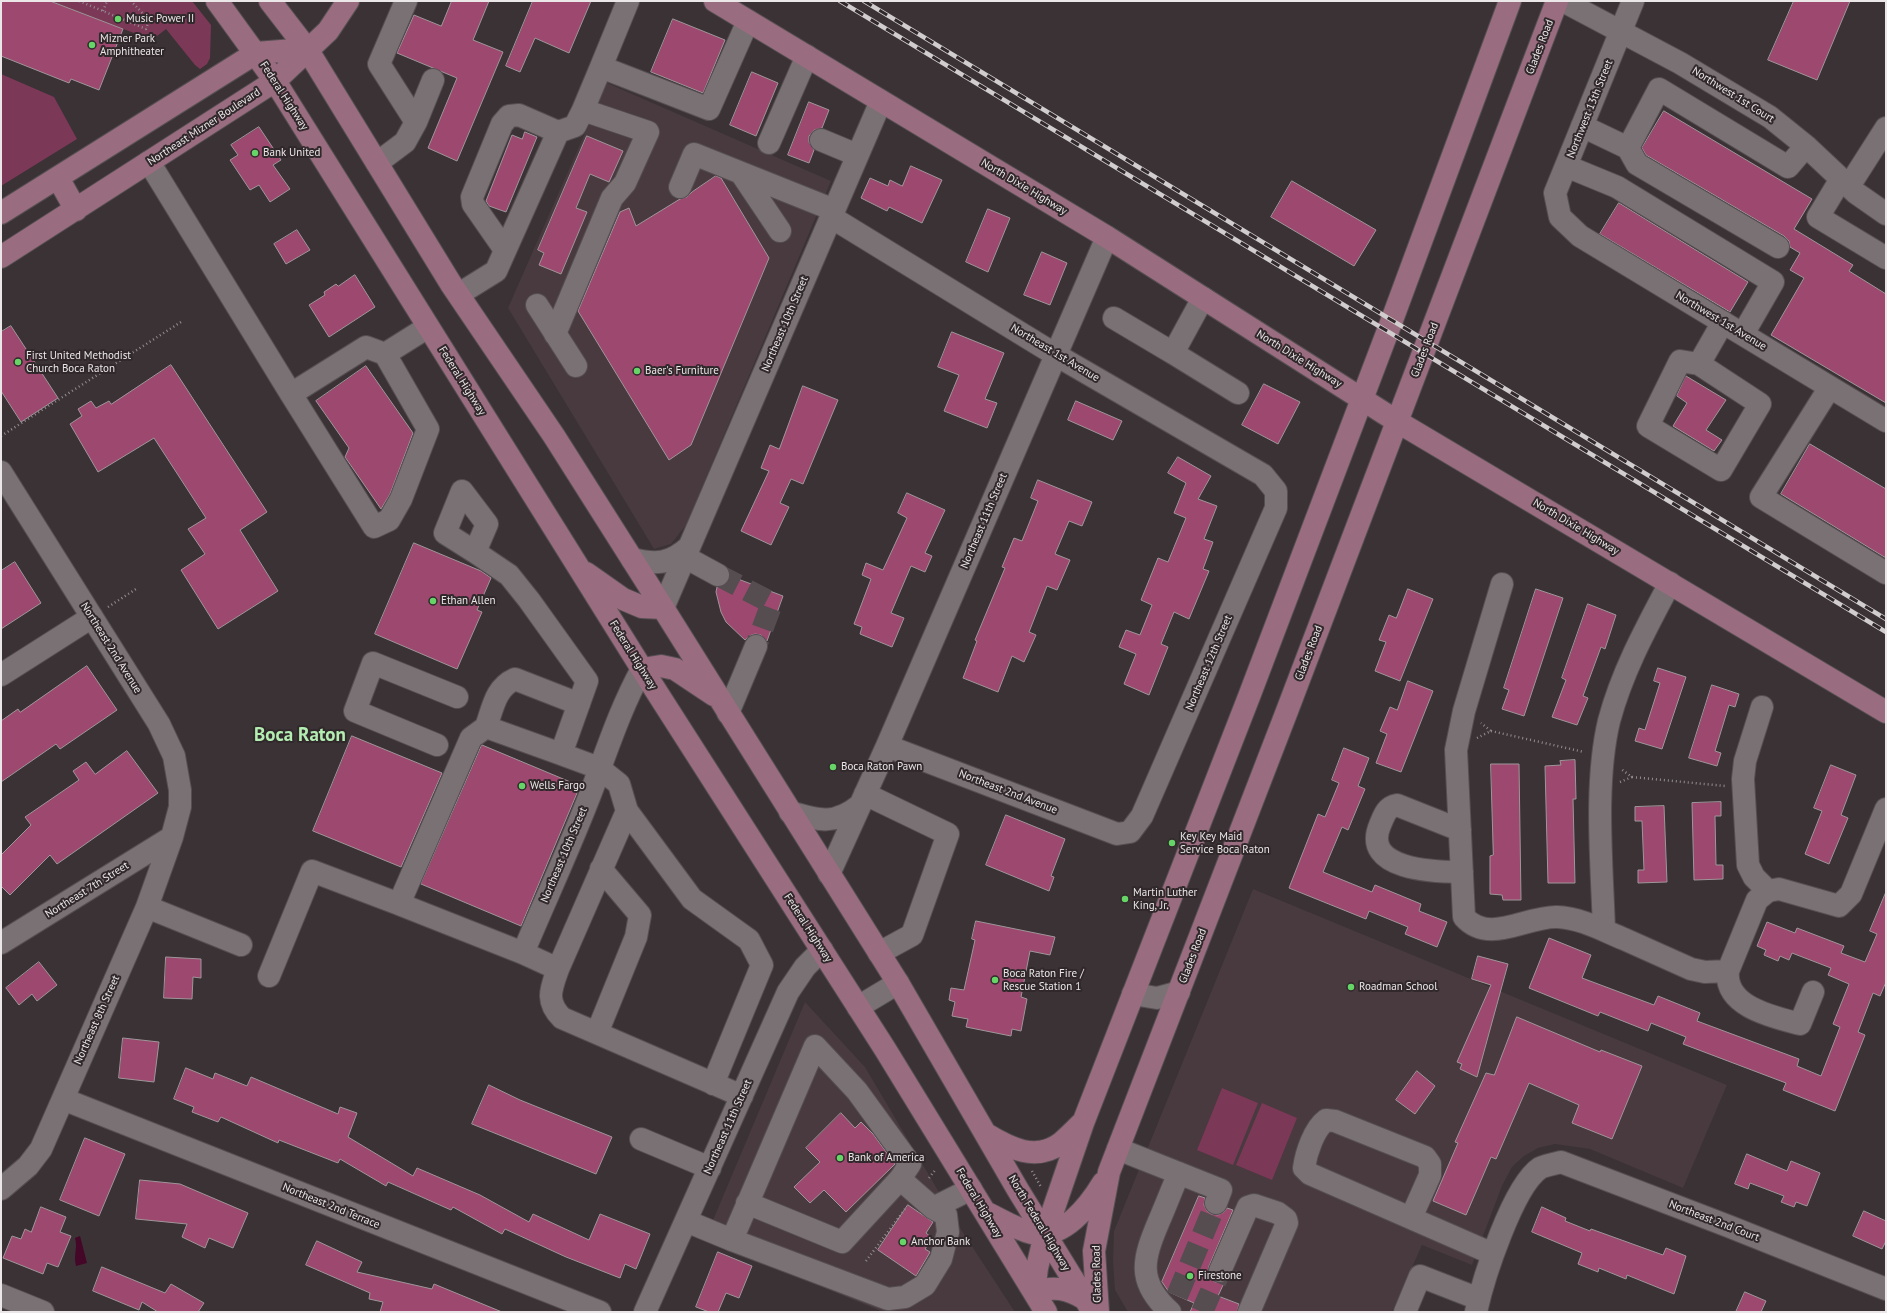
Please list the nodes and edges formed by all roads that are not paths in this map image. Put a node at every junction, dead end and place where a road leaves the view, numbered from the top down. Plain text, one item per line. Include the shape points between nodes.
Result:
1 (218, 1) edge
2 (270, 1) edge
3 (348, 1) edge
4 (406, 1) edge
5 (628, 1) edge
6 (715, 1) edge
7 (1510, 1) edge
8 (1557, 1) edge
9 (1563, 1) edge
10 (1633, 1) edge
11 (748, 21) junction
12 (1621, 31) junction
13 (307, 49) junction
14 (256, 53) junction
15 (807, 56) junction
16 (601, 67) junction
17 (1706, 78) junction
18 (433, 80) dead end
19 (275, 81) junction
20 (881, 101) junction
21 (1688, 107) junction
22 (583, 110) junction
23 (416, 122) junction
24 (1582, 126) junction
25 (1886, 128) edge
26 (558, 132) junction
27 (820, 140) dead end
28 (769, 143) dead end
29 (1806, 146) junction
30 (1628, 148) junction
31 (858, 155) junction
32 (149, 162) junction
33 (377, 163) junction
34 (1566, 166) junction
35 (741, 173) junction
36 (58, 178) junction
37 (1845, 183) junction
38 (680, 187) dead end
39 (76, 210) junction
40 (1, 213) edge
41 (832, 213) junction
42 (1886, 214) edge
43 (1560, 217) joint
44 (780, 231) dead end
45 (1107, 237) junction
46 (1778, 247) dead end
47 (505, 250) junction
48 (1, 257) edge
49 (1886, 258) edge
50 (459, 294) junction
51 (1203, 298) junction
52 (537, 305) dead end
53 (1114, 318) dead end
54 (1723, 322) junction
55 (428, 327) junction
56 (555, 334) junction
57 (1743, 334) junction
58 (1172, 353) junction
59 (385, 354) junction
60 (1056, 354) junction
61 (1699, 364) junction
62 (576, 366) dead end
63 (1830, 387) junction
64 (1238, 393) dead end
65 (291, 394) junction
66 (1361, 398) junction
67 (1886, 421) edge
68 (1398, 422) junction
69 (1, 472) edge
70 (1276, 491) joint
71 (475, 552) dead end
72 (687, 552) junction
73 (632, 559) junction
74 (578, 567) junction
75 (1886, 573) edge
76 (718, 575) tunnel mouth
77 (1670, 583) junction
78 (1502, 584) dead end
79 (663, 608) junction
80 (92, 617) junction
81 (756, 646) tunnel mouth
82 (642, 669) junction
83 (1, 675) edge
84 (457, 697) dead end
85 (579, 704) junction
86 (724, 706) junction
87 (1762, 707) dead end
88 (1886, 712) edge
89 (486, 727) junction
90 (437, 745) dead end
91 (887, 746) junction
92 (561, 754) junction
93 (599, 768) junction
94 (862, 800) junction
95 (1886, 809) edge
96 (627, 811) junction
97 (790, 812) junction
98 (1460, 830) junction
99 (1130, 832) joint
100 (172, 837) junction
101 (601, 869) junction
102 (1462, 872) junction
103 (829, 874) junction
104 (1768, 891) junction
105 (399, 904) junction
106 (146, 907) junction
107 (1604, 930) junction
108 (1, 943) edge
109 (241, 945) dead end
110 (822, 950) junction
111 (523, 953) junction
112 (879, 953) junction
113 (558, 969) junction
114 (1728, 971) junction
115 (269, 976) dead end
116 (898, 983) junction
117 (1179, 992) junction
118 (1813, 992) dead end
119 (1133, 994) junction
120 (858, 1007) junction
121 (597, 1033) junction
122 (731, 1040) junction
123 (761, 1052) junction
124 (713, 1084) junction
125 (742, 1096) junction
126 (63, 1099) junction
127 (1083, 1123) junction
128 (986, 1134) junction
129 (641, 1139) dead end
130 (1118, 1149) junction
131 (710, 1168) junction
132 (1109, 1172) junction
133 (1179, 1173) junction
134 (900, 1179) junction
135 (1, 1189) edge
136 (971, 1189) junction
137 (1216, 1203) tunnel mouth
138 (748, 1204) junction
139 (933, 1208) junction
140 (985, 1212) junction
141 (1411, 1218) junction
142 (686, 1221) junction
143 (1045, 1234) junction
144 (732, 1240) junction
145 (1493, 1254) junction
146 (1220, 1271) tunnel mouth
147 (1886, 1289) edge
148 (1034, 1292) junction
149 (1, 1295) edge
150 (1478, 1306) edge
151 (1172, 1307) edge
152 (1092, 1308) edge
153 (43, 1312) edge
154 (600, 1312) edge
155 (645, 1312) edge
156 (1046, 1312) edge
157 (1249, 1312) edge
158 (1405, 1312) edge

1 - 14 main road, Federal Highway
2 - 13 main road
3 - 13 main road via 328,30
4 - 23 street via 379,64
5 - 16 street
6 - 11 main road, North Dixie Highway
7 - 66 main road
8 - 68 main road, Glades Road
9 - 12 street, Northwest 1st Court
10 - 12 street, Northwest 13th Street
11 - 15 main road, North Dixie Highway
11 - 16 street via 709,110
12 - 17 street, Northwest 1st Court
12 - 24 street, Northwest 13th Street
13 - 14 main road
13 - 19 main road, Northeast Mizner Boulevard
13 - 33 main road
14 - 19 main road, Federal Highway
14 - 36 main road
15 - 20 main road, North Dixie Highway
15 - 28 street
16 - 22 street
17 - 21 street
17 - 29 street, Northwest 1st Court via 1770,117
18 - 23 street
19 - 32 main road, Northeast Mizner Boulevard
19 - 55 main road, Federal Highway
20 - 31 street, Northeast 10th Street
20 - 45 main road, North Dixie Highway
21 - 29 street via 1788,167
21 - 30 street via 1659,89
22 - 26 street via 575,126
22 - 56 street via 648,132 625,182 612,198
23 - 33 street via 405,142
24 - 30 street
24 - 34 street, Northwest 13th Street
25 - 37 street
26 - 47 street
26 - 47 street via 519,115 509,116 502,124 472,197 473,204
27 - 31 street
29 - 37 street, Northwest 1st Court
30 - 46 street via 1637,164
31 - 41 street, Northeast 10th Street
32 - 39 main road, Northeast Mizner Boulevard
32 - 65 street
33 - 50 main road
34 - 43 street, Northwest 13th Street via 1555,193
34 - 57 street via 1617,187 1772,282
35 - 38 street, Northeast 1st Avenue via 694,154
35 - 41 street, Northeast 1st Avenue
35 - 44 street
36 - 39 main road
36 - 40 main road
37 - 42 street, Northwest 1st Court
37 - 49 street via 1818,217
39 - 48 main road, Northeast Mizner Boulevard
41 - 60 street, Northeast 1st Avenue
41 - 72 street, Northeast 10th Street
43 - 54 street, Northwest 1st Avenue via 1580,236
45 - 51 main road, North Dixie Highway
45 - 60 street, Northeast 11th Street
47 - 50 street via 496,271
50 - 73 main road
51 - 58 street
51 - 66 main road, North Dixie Highway
52 - 56 street
53 - 58 street
54 - 57 street, Northwest 1st Avenue
54 - 61 street
55 - 59 street
55 - 74 main road, Federal Highway
56 - 62 street
57 - 63 street, Northwest 1st Avenue
58 - 64 street
59 - 65 street via 366,347
59 - 65 street via 428,429 401,500 389,520 374,527
60 - 70 street, Northeast 1st Avenue via 1263,475
60 - 91 street, Northeast 11th Street
61 - 61 street via 1680,361 1648,426 1720,470 1760,404
63 - 67 street, Northwest 1st Avenue
63 - 75 street via 1761,497
66 - 68 main road, North Dixie Highway
66 - 119 main road via 1250,694
68 - 77 main road, North Dixie Highway
68 - 117 main road, Glades Road
69 - 80 street, Northeast 2nd Avenue
70 - 99 street, Northeast 12th Street via 1276,508 1142,816
71 - 85 street via 508,575 587,681
72 - 73 street via 662,562
72 - 76 street
72 - 79 street, Northeast 10th Street
73 - 79 main road
74 - 79 main road via 623,599 642,607
74 - 82 main road, Federal Highway
77 - 88 main road, North Dixie Highway
77 - 107 street via 1627,666 1609,722 1601,790
78 - 98 street via 1464,711 1456,750
79 - 86 main road
80 - 83 street
80 - 100 street, Northeast 2nd Avenue via 159,724 174,756 180,807
81 - 86 street
82 - 86 main road via 661,666 675,669
82 - 93 street, Northeast 10th Street via 631,689
82 - 110 main road, Federal Highway
84 - 90 street via 373,663 355,711
85 - 89 street via 515,679 506,683 496,696
85 - 92 street
86 - 97 main road
87 - 104 street via 1745,761 1744,787 1748,865 1754,877
89 - 92 street
89 - 105 street via 471,738
91 - 94 street, Northeast 11th Street
91 - 99 street, Northeast 2nd Avenue via 1117,834
92 - 93 street
93 - 96 street via 619,784
93 - 111 street, Northeast 10th Street via 593,788
94 - 97 street via 848,814 836,819 813,818
94 - 103 street, Northeast 11th Street
94 - 112 street via 948,834 912,935
95 - 104 street via 1851,894 1840,906 1779,889
96 - 101 street
96 - 122 street via 692,899 749,940 762,965
97 - 103 main road
98 - 102 street
98 - 102 street via 1397,805 1390,806 1376,835 1378,845 1384,854 1395,862 1430,872
100 - 106 street, Northeast 8th Street
100 - 108 street, Northeast 7th Street
101 - 113 street
101 - 121 street via 640,915 636,937
102 - 107 street via 1464,917 1470,924 1494,930 1556,917
103 - 112 main road
104 - 114 street via 1757,900
105 - 111 street
105 - 115 street via 312,870
106 - 109 street
106 - 126 street, Northeast 8th Street
107 - 114 street via 1691,969 1705,972
110 - 120 main road, Federal Highway
110 - 123 street, Northeast 11th Street via 805,967 788,992
111 - 113 street
112 - 116 main road
113 - 121 street via 551,991 553,1009 562,1018
114 - 118 street via 1727,982 1733,992 1749,1006 1767,1015 1800,1024
116 - 120 street
116 - 128 main road
117 - 119 street via 1157,998
117 - 130 main road, Glades Road
119 - 127 main road
120 - 136 main road, Federal Highway
121 - 124 street
122 - 123 street
122 - 124 street
123 - 125 street, Northeast 11th Street
124 - 125 street
125 - 131 street, Northeast 11th Street
126 - 135 street, Northeast 8th Street via 41,1149 28,1166
126 - 154 street, Northeast 2nd Terrace
127 - 128 main road via 1061,1143 1039,1151 1028,1152 1009,1148
127 - 143 main road
128 - 143 main road, North Federal Highway
129 - 131 street
130 - 132 main road, Glades Road
130 - 133 street
131 - 142 street, Northeast 11th Street
132 - 143 main road via 1092,1200 1075,1217 1060,1228
132 - 152 main road, Glades Road via 1094,1251
133 - 137 street via 1221,1190
133 - 151 street via 1147,1249 1145,1263 1146,1277 1158,1301
134 - 138 street via 842,1242
134 - 138 street via 910,1164 857,1091 815,1046
134 - 139 street
136 - 139 street
136 - 140 main road, Federal Highway
138 - 144 street
139 - 144 street via 946,1215 948,1232 941,1259 925,1285 905,1297 888,1299
140 - 143 main road via 1021,1230
140 - 148 main road, Federal Highway
141 - 141 street via 1430,1175 1430,1164 1424,1157 1335,1121 1326,1120 1320,1125 1304,1168 1310,1174
141 - 145 street
142 - 144 street
142 - 155 street, Northeast 11th Street
143 - 148 main road
143 - 152 main road, North Federal Highway
145 - 147 street, Northeast 2nd Court via 1526,1182 1541,1168 1561,1162
145 - 150 street
146 - 157 street via 1248,1208 1254,1205 1286,1218 1287,1223
148 - 152 main road via 1047,1288 1061,1288 1074,1292
148 - 156 main road, Federal Highway
149 - 153 street
150 - 158 street via 1420,1276

